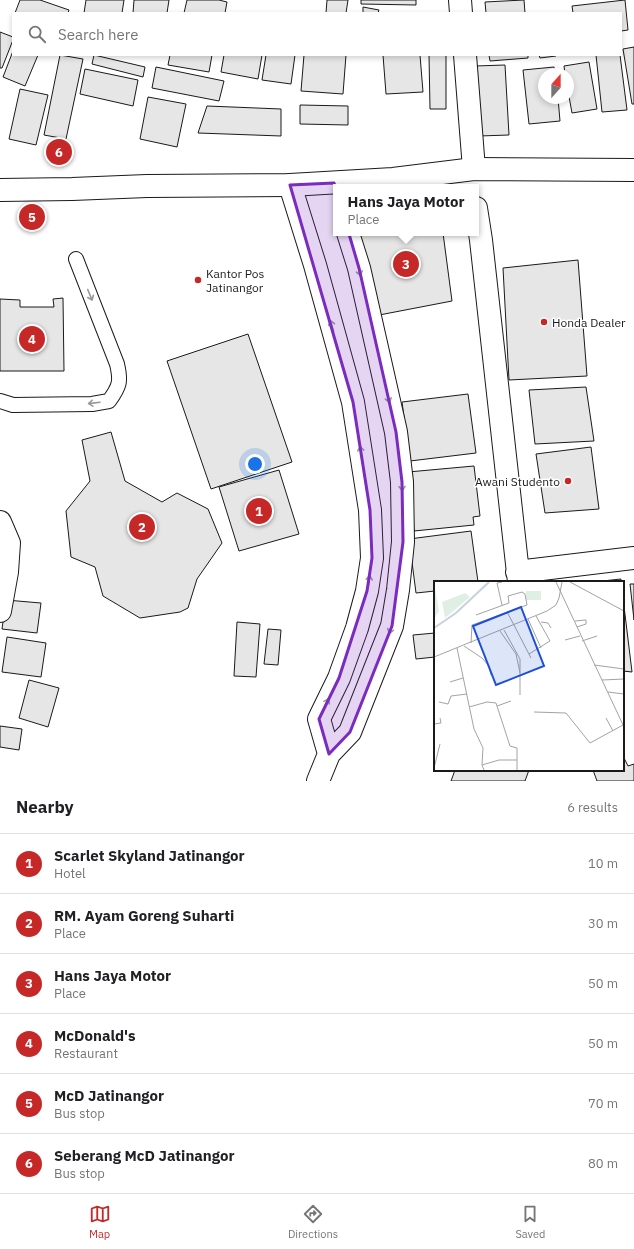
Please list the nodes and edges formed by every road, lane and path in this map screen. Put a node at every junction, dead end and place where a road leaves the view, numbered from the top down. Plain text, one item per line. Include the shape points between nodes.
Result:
1 (460, 0) edge
2 (462, 12) edge
3 (465, 56) edge
4 (634, 170) edge
5 (472, 175) edge
6 (357, 184) edge
7 (290, 185) junction
8 (333, 187) edge
9 (0, 190) edge
10 (479, 227) edge
11 (349, 236) edge
12 (76, 259) dead end
13 (0, 400) edge
14 (0, 522) edge
15 (634, 558) edge
16 (518, 577) edge
17 (0, 611) edge
18 (329, 754) junction
19 (318, 781) edge

1 - 2 main road
3 - 5 main road
4 - 5 main road
5 - 6 main road via 393,179
7 - 8 main road
7 - 9 main road
18 -> 7 main road via 319,719 357,628 367,591 372,558 370,510 353,402
10 - 16 main road
11 -> 18 main road via 359,268 396,432 402,482 403,542 392,626 350,732
12 -> 13 lane via 118,364 118,388 109,401 92,404 13,405
14 - 17 main road via 9,543 8,572
15 - 16 main road
18 - 19 main road

